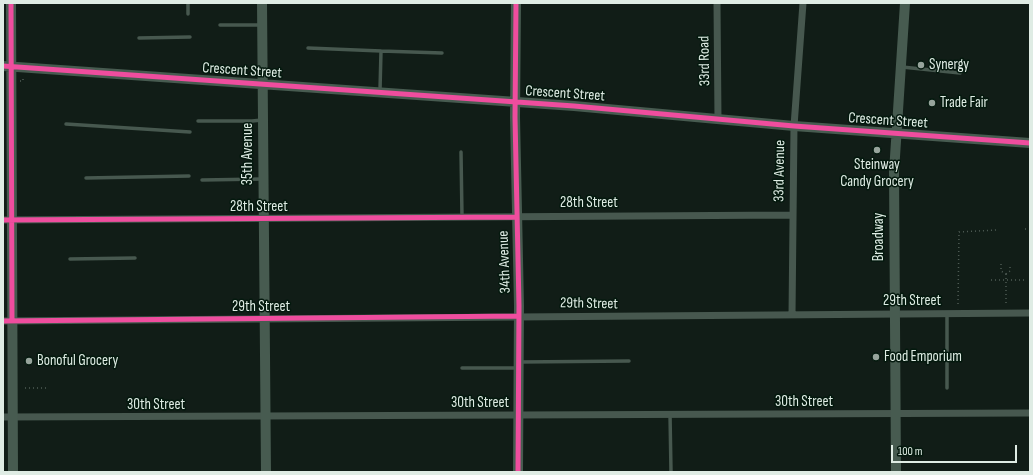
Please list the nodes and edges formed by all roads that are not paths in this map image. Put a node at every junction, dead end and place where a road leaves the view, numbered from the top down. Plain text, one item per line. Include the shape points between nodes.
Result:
1 (11, 3) edge
2 (188, 3) edge
3 (262, 3) edge
4 (516, 3) edge
5 (717, 3) edge
6 (803, 3) edge
7 (906, 3) edge
8 (188, 14) dead end
9 (220, 25) dead end
10 (262, 25) junction
11 (190, 37) dead end
12 (138, 38) dead end
13 (308, 48) dead end
14 (381, 51) junction
15 (442, 53) dead end
16 (7, 66) edge
17 (901, 67) junction
18 (960, 73) dead end
19 (263, 85) junction
20 (380, 94) junction
21 (516, 103) junction
22 (263, 120) junction
23 (718, 120) junction
24 (198, 121) dead end
25 (66, 124) dead end
26 (794, 126) junction
27 (190, 132) dead end
28 (896, 134) junction
29 (1030, 143) edge
30 (460, 152) dead end
31 (189, 176) dead end
32 (86, 178) dead end
33 (264, 179) junction
34 (202, 180) dead end
35 (792, 215) junction
36 (462, 217) junction
37 (516, 217) junction
38 (264, 219) junction
39 (7, 220) edge
40 (70, 258) dead end
41 (135, 258) dead end
42 (1030, 313) edge
43 (895, 314) junction
44 (947, 314) junction
45 (792, 315) junction
46 (518, 316) junction
47 (264, 319) junction
48 (7, 321) edge
49 (629, 361) dead end
50 (517, 365) junction
51 (462, 368) dead end
52 (947, 388) dead end
53 (1030, 412) edge
54 (896, 413) junction
55 (670, 414) junction
56 (518, 415) junction
57 (265, 416) junction
58 (8, 417) edge
59 (13, 472) edge
60 (266, 472) edge
61 (518, 472) edge
62 (671, 472) edge
63 (896, 472) edge

1 - 16 street
2 - 8 lane
3 - 10 street, 35th Avenue
4 - 21 street, 34th Avenue
5 - 23 street, 33rd Road
6 - 26 street, 33rd Avenue
7 - 17 street, Broadway
9 - 10 lane
10 - 19 street, 35th Avenue
11 - 12 lane
13 - 14 lane
14 - 15 lane
14 - 20 lane
16 - 19 street, Crescent Street
16 - 39 street
17 - 18 lane
17 - 28 street, Broadway
19 - 20 street, Crescent Street
19 - 22 street, 35th Avenue
20 - 21 street, Crescent Street
21 - 23 street, Crescent Street
21 - 37 street, 34th Avenue
22 - 24 lane
22 - 33 street, 35th Avenue
23 - 26 street, Crescent Street
25 - 27 lane
26 - 28 street, Crescent Street
26 - 35 street, 33rd Avenue
28 - 29 street, Crescent Street
28 - 43 street, Broadway
30 - 36 lane
31 - 32 lane
33 - 34 lane
33 - 38 street, 35th Avenue
35 - 37 street, 28th Street
35 - 45 street, 33rd Avenue
36 - 37 street, 28th Street
36 - 38 street, 28th Street
37 - 46 street, 34th Avenue
38 - 39 street, 28th Street
38 - 47 street, 35th Avenue
39 - 48 street
40 - 41 lane
42 - 44 street, 29th Street
43 - 44 street, 29th Street
43 - 45 street, 29th Street
43 - 54 street, Broadway
44 - 52 lane
45 - 46 street, 29th Street
46 - 47 street, 29th Street
46 - 50 street, 34th Avenue
47 - 48 street, 29th Street
47 - 57 street, 35th Avenue
48 - 58 street
49 - 50 lane
50 - 51 lane
50 - 56 street, 34th Avenue
53 - 54 street, 30th Street
54 - 55 street, 30th Street
54 - 63 street, Broadway
55 - 56 street, 30th Street
55 - 62 lane
56 - 57 street, 30th Street
56 - 61 street, 34th Avenue
57 - 58 street, 30th Street
57 - 60 street, 35th Avenue
58 - 59 street

